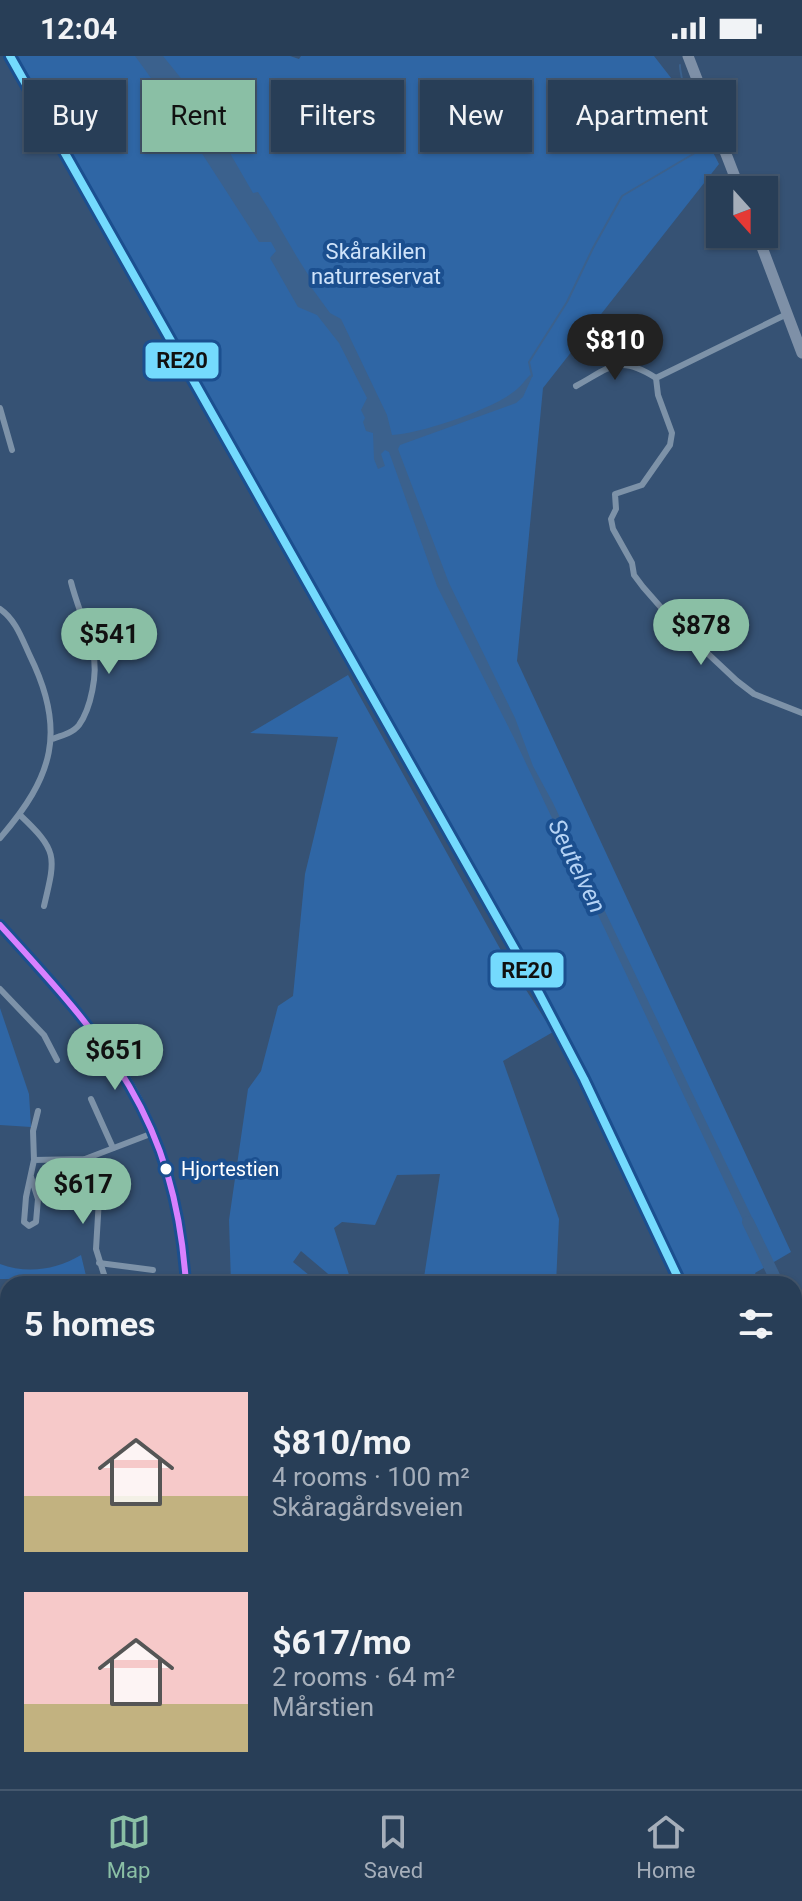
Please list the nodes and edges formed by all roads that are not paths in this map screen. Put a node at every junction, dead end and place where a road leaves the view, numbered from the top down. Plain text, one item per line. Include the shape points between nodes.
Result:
1 (688, 56) edge
2 (735, 176) edge
3 (762, 248) edge
4 (787, 314) junction
5 (802, 353) edge
6 (656, 378) junction
7 (576, 386) dead end
8 (0, 408) edge
9 (12, 450) dead end
10 (71, 582) dead end
11 (0, 609) edge
12 (802, 713) edge
13 (52, 739) junction
14 (20, 815) junction
15 (0, 838) edge
16 (44, 906) dead end
17 (0, 925) edge
18 (0, 989) edge
19 (57, 1060) dead end
20 (91, 1099) dead end
21 (38, 1111) dead end
22 (153, 1133) junction
23 (113, 1148) junction
24 (85, 1159) junction
25 (34, 1160) junction
26 (31, 1177) junction
27 (99, 1263) junction
28 (153, 1270) dead end
29 (104, 1276) edge
30 (185, 1276) edge

1 - 2 highway
3 - 4 highway
4 - 5 highway
4 - 6 street
6 - 7 street via 626,363
6 - 12 street via 672,433 670,445 642,485 615,494 613,529 634,575 672,620 754,694
8 - 9 street
10 - 13 street via 94,657 94,679 78,726
11 - 13 street via 12,619 41,680
13 - 14 street via 37,788
14 - 15 street
14 - 16 street via 43,837 53,857
17 - 22 street via 110,1051
18 - 19 street via 44,1035
20 - 23 street
21 - 25 street
22 - 23 street
22 - 30 street via 174,1197
23 - 24 street
24 - 25 street
24 - 27 street via 99,1199
25 - 26 street
26 - 26 street via 24,1222 29,1226 36,1222 38,1199
27 - 28 street
27 - 29 street

